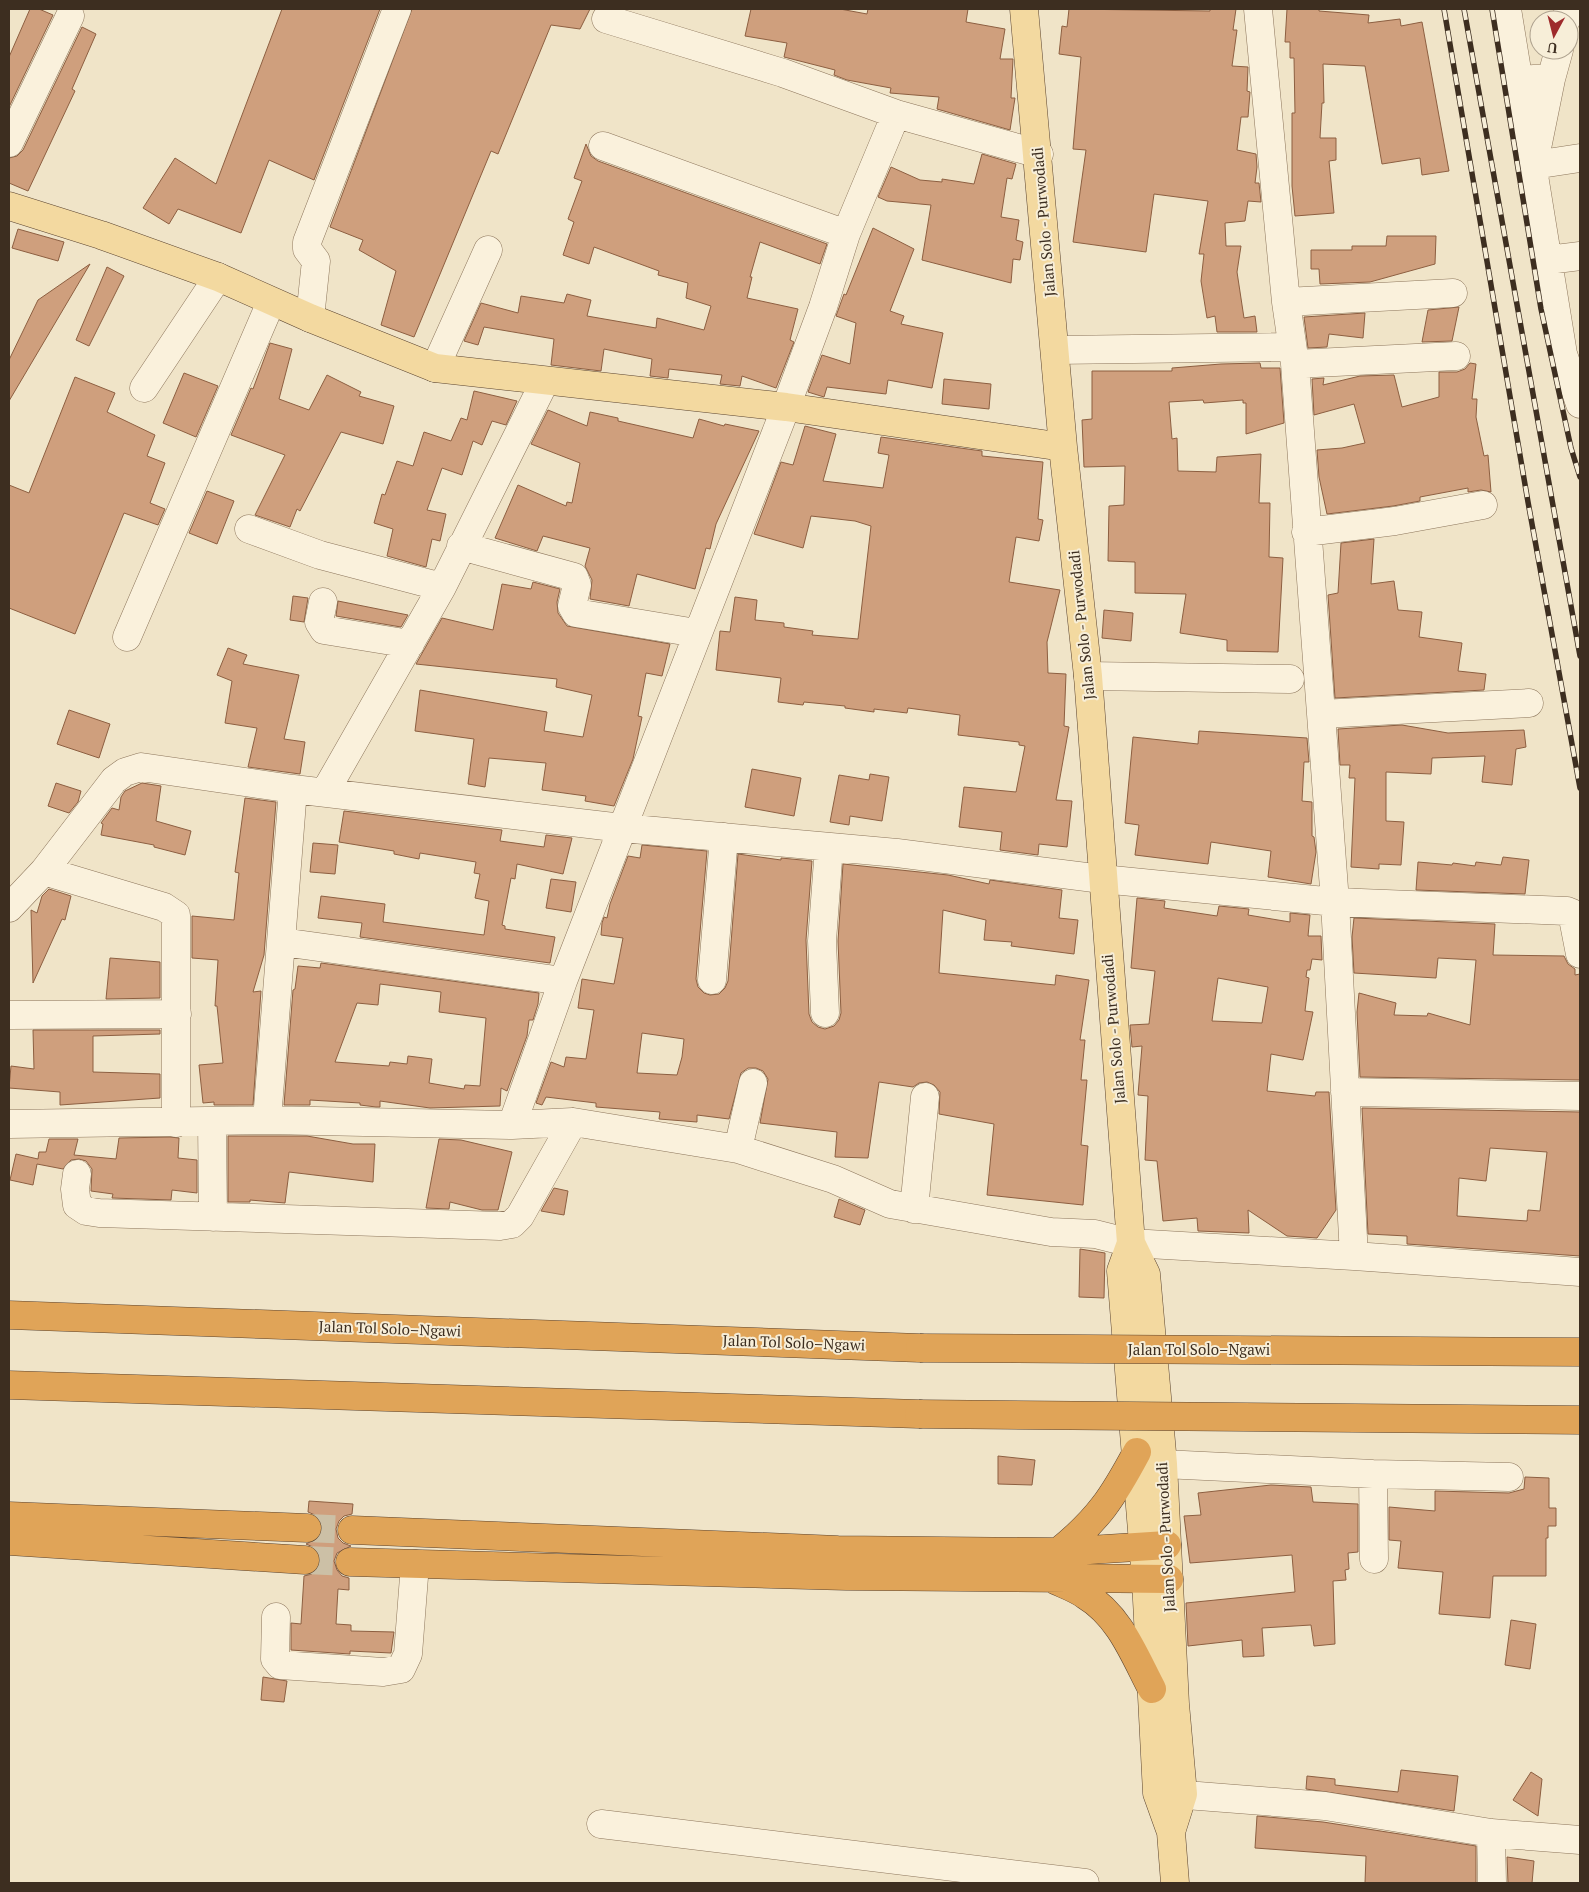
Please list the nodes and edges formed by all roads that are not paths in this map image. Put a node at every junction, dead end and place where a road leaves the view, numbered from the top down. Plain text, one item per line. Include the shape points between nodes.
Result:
1 (397, 9) edge
2 (1024, 9) edge
3 (1258, 9) edge
4 (1506, 9) edge
5 (70, 16) dead end
6 (606, 19) dead end
7 (1556, 60) edge
8 (1519, 78) junction
9 (1551, 79) junction
10 (896, 114) junction
11 (9, 143) edge
12 (603, 146) dead end
13 (1039, 154) junction
14 (1580, 158) edge
15 (1534, 164) junction
16 (9, 206) edge
17 (846, 234) junction
18 (488, 250) dead end
19 (1580, 256) edge
20 (1548, 260) junction
21 (218, 277) junction
22 (1453, 293) dead end
23 (271, 302) junction
24 (1286, 302) junction
25 (310, 318) junction
26 (1055, 350) junction
27 (1572, 352) edge
28 (1294, 355) junction
29 (1456, 356) dead end
30 (435, 368) junction
31 (545, 381) junction
32 (144, 388) dead end
33 (1580, 402) edge
34 (786, 407) junction
35 (1063, 447) junction
36 (1483, 505) dead end
37 (249, 529) dead end
38 (1306, 532) junction
39 (461, 546) junction
40 (442, 587) junction
41 (322, 602) dead end
42 (696, 632) junction
43 (127, 637) dead end
44 (410, 644) junction
45 (1088, 676) junction
46 (1290, 679) dead end
47 (1529, 703) dead end
48 (1321, 714) junction
49 (293, 788) junction
50 (325, 792) junction
51 (622, 828) junction
52 (724, 837) junction
53 (829, 846) junction
54 (44, 871) junction
55 (1102, 879) junction
56 (1336, 902) junction
57 (9, 908) edge
58 (282, 942) junction
59 (1580, 954) edge
60 (712, 980) dead end
61 (563, 981) junction
62 (825, 1013) dead end
63 (177, 1014) junction
64 (9, 1015) edge
65 (753, 1083) dead end
66 (1345, 1092) junction
67 (1580, 1096) edge
68 (925, 1097) dead end
69 (267, 1120) junction
70 (212, 1122) junction
71 (573, 1122) junction
72 (176, 1123) junction
73 (9, 1124) edge
74 (512, 1125) junction
75 (738, 1149) junction
76 (77, 1174) dead end
77 (914, 1209) junction
78 (213, 1217) junction
79 (1131, 1242) junction
80 (1354, 1256) junction
81 (1580, 1272) edge
82 (9, 1315) edge
83 (1580, 1352) edge
84 (9, 1385) edge
85 (1580, 1420) edge
86 (1137, 1452) junction
87 (1163, 1464) junction
88 (1373, 1474) junction
89 (1509, 1477) dead end
90 (9, 1516) edge
91 (307, 1528) tunnel mouth
92 (352, 1530) tunnel mouth
93 (9, 1542) edge
94 (1155, 1546) junction
95 (1058, 1552) junction
96 (1374, 1559) dead end
97 (305, 1560) tunnel mouth
98 (350, 1562) tunnel mouth
99 (415, 1564) junction
100 (1053, 1579) junction
101 (1157, 1580) junction
102 (276, 1617) dead end
103 (1162, 1714) junction
104 (1170, 1794) junction
105 (601, 1824) dead end
106 (1491, 1833) junction
107 (1580, 1840) edge
108 (1086, 1883) edge
109 (1175, 1883) edge
110 (1492, 1883) edge

1 - 25 street via 307,242 307,249 316,261
2 - 13 main road, Jalan Solo - Purwodadi
3 - 24 street
4 - 8 street
5 - 11 street
6 - 10 street via 783,73
7 - 9 street
8 - 9 street
8 - 15 street
9 - 15 street
10 - 13 street
10 - 17 street
12 - 17 street
13 - 26 main road, Jalan Solo - Purwodadi
14 - 15 street
15 - 20 street
16 - 21 main road
17 - 34 street
18 - 30 street
19 - 20 street
20 - 27 street
21 - 23 main road
21 - 32 street
22 - 24 street
23 - 25 main road
23 - 43 street
24 - 28 street
25 - 30 main road
26 - 28 street
26 - 35 main road, Jalan Solo - Purwodadi
27 - 33 street
28 - 29 street
28 - 38 street
30 - 31 main road
31 - 34 main road
31 - 39 street
34 - 35 main road
34 - 42 street
35 - 45 main road, Jalan Solo - Purwodadi
36 - 38 street via 1395,521
37 - 40 street via 320,555
38 - 48 street
39 - 40 street
39 - 42 street via 574,578 577,585 572,606 576,612
40 - 44 street
41 - 44 street via 319,622 324,630
42 - 51 street
44 - 50 street
45 - 46 street
45 - 55 main road, Jalan Solo - Purwodadi
47 - 48 street
48 - 56 street
49 - 50 street
49 - 54 street via 141,766 114,780
49 - 58 street
50 - 51 street
51 - 52 street
51 - 61 street
52 - 53 street
52 - 60 street
53 - 55 street
53 - 62 street via 822,941
54 - 57 street
54 - 63 street via 171,909 176,915
55 - 56 street
55 - 79 main road, Jalan Solo - Purwodadi
56 - 59 street via 1567,911 1572,913
56 - 66 street
58 - 61 street
58 - 69 street
61 - 74 street
63 - 64 street
63 - 72 street
65 - 75 street
66 - 67 street
66 - 80 street
68 - 77 street
69 - 70 street
69 - 74 street
70 - 72 street
70 - 78 street
71 - 74 street
71 - 75 street
71 - 78 street via 520,1216 512,1224
72 - 73 street
75 - 77 street via 833,1179 890,1204
76 - 78 street via 77,1205 86,1211
77 - 79 street
79 - 80 street
79 - 86 main road, Jalan Solo - Purwodadi via 1121,1271
79 - 87 main road, Jalan Solo - Purwodadi via 1146,1274
80 - 81 street
82 - 83 highway, Jalan Tol Solo–Ngawi, bridge via 920,1348
84 - 85 highway, bridge via 919,1414
86 - 94 main road, Jalan Solo - Purwodadi
86 - 95 highway via 1101,1512
87 - 88 street
87 - 94 main road, Jalan Solo - Purwodadi
88 - 89 street
88 - 96 street
90 - 91 highway
92 - 95 highway via 838,1550
93 - 97 highway
94 - 95 highway
94 - 101 main road, Jalan Solo - Purwodadi
98 - 99 highway
99 - 100 highway
99 - 102 street via 408,1654 400,1669 383,1672 280,1665 274,1659
100 - 101 highway
100 - 103 highway via 1086,1595 1123,1632
101 - 103 main road, Jalan Solo - Purwodadi
103 - 104 main road, Jalan Solo - Purwodadi
104 - 106 street via 1325,1806
104 - 109 main road, Jalan Solo - Purwodadi
105 - 108 street
106 - 107 street
106 - 110 street

